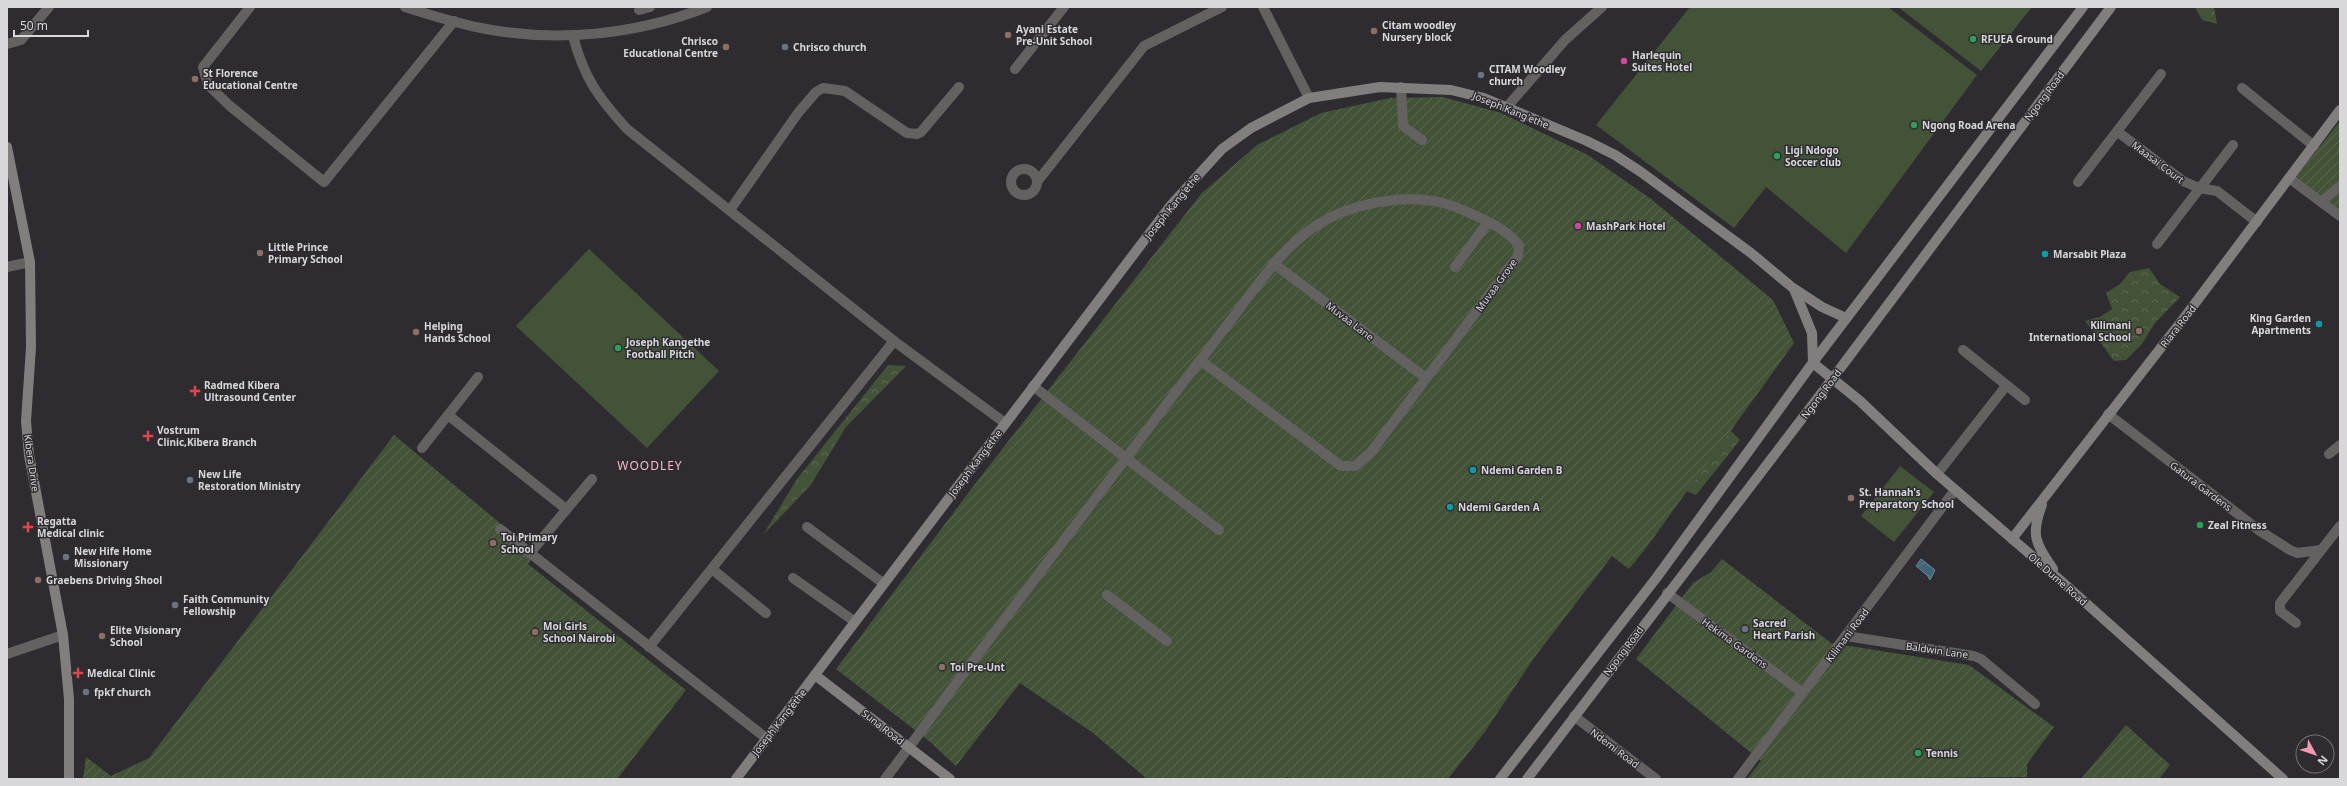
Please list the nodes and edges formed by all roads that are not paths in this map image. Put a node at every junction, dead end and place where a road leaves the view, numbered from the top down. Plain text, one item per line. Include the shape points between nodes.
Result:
1 (49, 7) edge
2 (250, 7) edge
3 (405, 7) edge
4 (650, 7) edge
5 (707, 7) edge
6 (1064, 7) edge
7 (1222, 7) edge
8 (1263, 7) edge
9 (1602, 7) edge
10 (2083, 7) edge
11 (2112, 7) edge
12 (639, 10) dead end
13 (454, 21) junction
14 (573, 36) junction
15 (7, 44) edge
16 (1015, 69) dead end
17 (2161, 74) dead end
18 (959, 87) dead end
19 (1401, 87) junction
20 (2242, 88) dead end
21 (1309, 98) junction
22 (1506, 108) junction
23 (2340, 110) edge
24 (2118, 132) junction
25 (1422, 140) dead end
26 (2233, 145) dead end
27 (2314, 146) junction
28 (7, 147) edge
29 (2289, 178) junction
30 (1037, 182) dead end
31 (2078, 182) dead end
32 (2340, 186) edge
33 (2199, 188) junction
34 (2321, 202) junction
35 (730, 210) junction
36 (2340, 216) edge
37 (1488, 222) junction
38 (2257, 222) junction
39 (2157, 244) dead end
40 (30, 262) junction
41 (1273, 263) junction
42 (7, 267) edge
43 (1455, 267) dead end
44 (1793, 288) junction
45 (1846, 318) junction
46 (894, 341) junction
47 (1963, 350) dead end
48 (1200, 360) junction
49 (1813, 363) junction
50 (478, 377) dead end
51 (1426, 378) junction
52 (1833, 378) junction
53 (1033, 386) junction
54 (2006, 386) junction
55 (2025, 400) dead end
56 (2108, 414) junction
57 (448, 415) junction
58 (1005, 423) junction
59 (2340, 445) edge
60 (422, 448) dead end
61 (2329, 454) dead end
62 (1126, 460) junction
63 (1937, 474) junction
64 (592, 479) dead end
65 (1955, 490) junction
66 (2046, 496) junction
67 (566, 509) junction
68 (2340, 526) edge
69 (807, 527) dead end
70 (500, 529) dead end
71 (1219, 530) dead end
72 (2012, 539) junction
73 (2321, 550) junction
74 (530, 553) junction
75 (712, 569) junction
76 (793, 578) dead end
77 (2060, 580) junction
78 (883, 583) junction
79 (1667, 593) junction
80 (1107, 595) dead end
81 (766, 613) dead end
82 (854, 621) junction
83 (2296, 623) dead end
84 (63, 635) junction
85 (1846, 636) junction
86 (1166, 641) dead end
87 (649, 646) junction
88 (7, 654) edge
89 (815, 675) junction
90 (1803, 693) junction
91 (2035, 704) dead end
92 (1574, 716) junction
93 (766, 738) junction
94 (909, 748) junction
95 (68, 779) edge
96 (736, 779) edge
97 (885, 779) edge
98 (950, 779) edge
99 (1500, 779) edge
100 (1527, 779) edge
101 (1656, 779) edge
102 (1738, 779) edge
103 (2283, 779) edge

1 - 15 street via 21,40
2 - 13 street via 203,67 208,85 324,182
3 - 13 street
4 - 12 street
5 - 14 street via 660,23
6 - 16 street
7 - 30 street via 1144,46
8 - 21 street
9 - 22 street via 1565,40
10 - 45 street, Ngong Road
11 - 52 street, Ngong Road
13 - 14 street via 511,32
14 - 35 street via 588,82 606,106 627,129
17 - 24 street
18 - 35 street via 917,134 907,133 845,91 828,88 816,92 798,113
19 - 21 street, Joseph Kang'ethe via 1355,90
19 - 22 street, Joseph Kang'ethe via 1451,90 1479,96
19 - 25 street via 1402,126
20 - 27 street
21 - 53 street, Joseph Kang'ethe via 1251,128 1204,166 1171,205
22 - 44 street, Joseph Kang'ethe via 1587,141 1641,172 1751,253
23 - 27 street, Riara Road
24 - 31 street
24 - 33 street, Maasai Court via 2183,181
26 - 33 street
27 - 29 street, Riara Road
28 - 40 street, Kibera Drive
29 - 34 street
29 - 38 street, Riara Road
32 - 34 street
33 - 38 street, Maasai Court via 2217,191
33 - 39 street
34 - 36 street
35 - 46 street
37 - 41 street, Muvaa Grove via 1441,202 1382,202 1354,208 1328,218 1300,237
37 - 43 street
37 - 51 street, Muvaa Grove via 1515,239 1519,245 1519,252
38 - 56 street, Riara Road
40 - 42 street
40 - 84 street, Kibera Drive via 31,346 26,421 29,455
41 - 48 street, Muvaa Grove
41 - 51 street, Muvaa Lane
44 - 45 street, Joseph Kang'ethe via 1822,307
44 - 49 street via 1812,333
45 - 49 street, Ngong Road
46 - 58 street
46 - 75 street
47 - 54 street
48 - 51 street, Muvaa Grove via 1344,468 1363,461
48 - 62 street
49 - 52 street, Ole Dume Road
49 - 99 street, Ngong Road via 1657,577
50 - 57 street
52 - 63 street, Ole Dume Road
52 - 79 street, Ngong Road
53 - 58 street, Joseph Kang'ethe
53 - 62 street
54 - 55 street
54 - 63 street
56 - 66 street, Riara Road
56 - 73 street, Gatura Gardens via 2260,531 2296,553
57 - 60 street
57 - 67 street
58 - 78 street, Joseph Kang'ethe
59 - 61 street
62 - 71 street
62 - 94 street
63 - 65 street, Ole Dume Road
64 - 67 street
65 - 72 street, Ole Dume Road
65 - 85 street, Kilimani Road
66 - 72 street, Riara Road
66 - 77 street via 2036,520 2036,542
67 - 74 street
68 - 73 street
69 - 78 street
70 - 74 street
72 - 77 street, Ole Dume Road
73 - 83 street via 2280,604 2280,611
74 - 87 street
75 - 81 street
75 - 87 street
76 - 82 street
77 - 103 street, Ole Dume Road
78 - 82 street, Joseph Kang'ethe
79 - 90 street, Hekima Gardens
79 - 92 street, Ngong Road
80 - 86 street
82 - 89 street, Joseph Kang'ethe
84 - 88 street
84 - 95 street, Kibera Drive via 69,699
85 - 90 street, Kilimani Road
85 - 91 street, Baldwin Lane via 1974,656
87 - 93 street
89 - 93 street, Joseph Kang'ethe
89 - 94 street, Suna Road
90 - 102 street, Kilimani Road
92 - 100 street, Ngong Road
92 - 101 street, Ndemi Road
93 - 96 street, Joseph Kang'ethe
94 - 97 street
94 - 98 street, Suna Road

